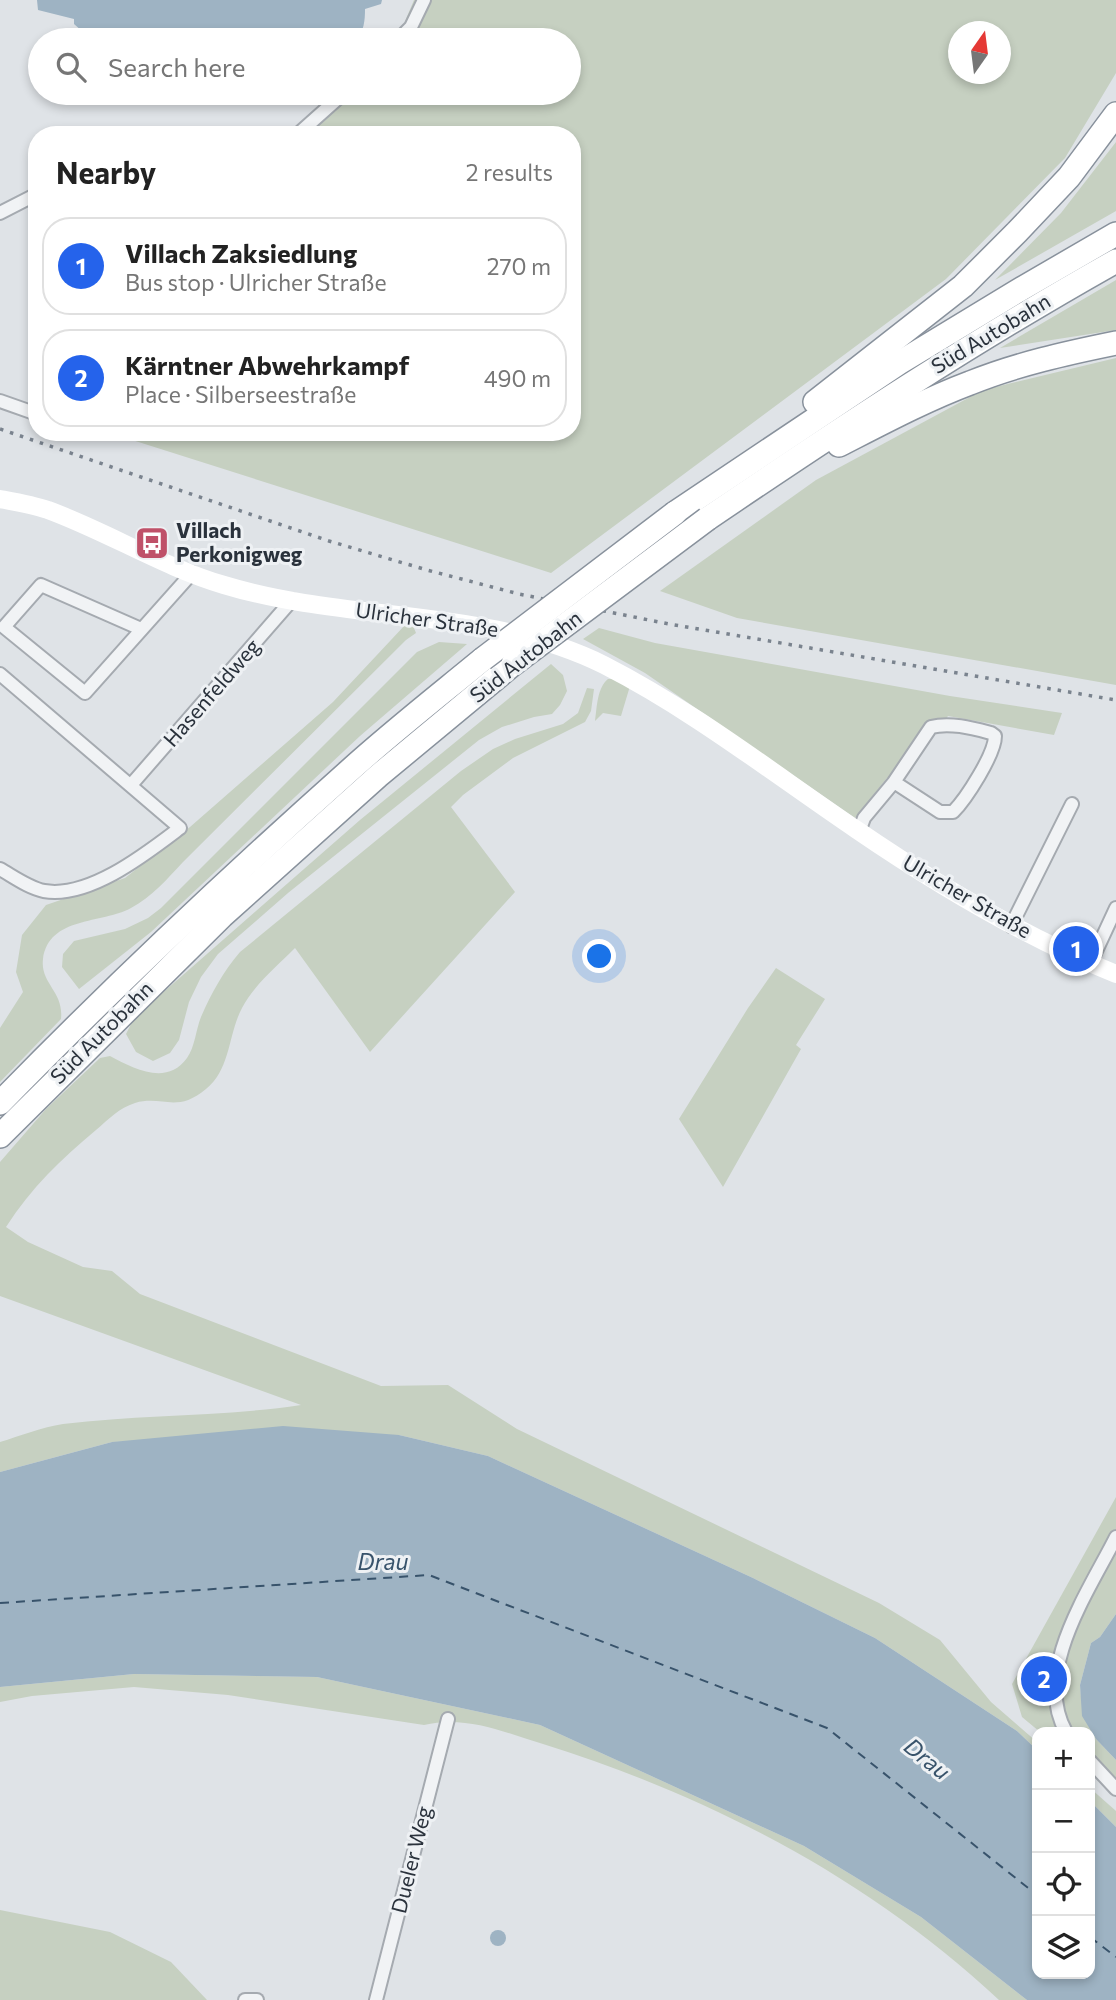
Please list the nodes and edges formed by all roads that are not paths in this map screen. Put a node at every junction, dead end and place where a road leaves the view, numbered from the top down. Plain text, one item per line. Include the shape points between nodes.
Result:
1 (424, 0) edge
2 (410, 28) edge
3 (331, 105) edge
4 (1116, 114) edge
5 (307, 126) edge
6 (28, 199) edge
7 (0, 213) edge
8 (1116, 234) edge
9 (1116, 261) edge
10 (1116, 344) edge
11 (0, 401) edge
12 (28, 411) edge
13 (763, 452) junction
14 (790, 463) junction
15 (0, 499) edge
16 (192, 573) junction
17 (292, 600) junction
18 (141, 629) junction
19 (0, 674) edge
20 (894, 782) junction
21 (131, 785) junction
22 (1072, 804) dead end
23 (859, 832) junction
24 (0, 869) edge
25 (1116, 908) edge
26 (1011, 926) junction
27 (1090, 964) junction
28 (1116, 974) edge
29 (0, 1103) edge
30 (0, 1136) edge
31 (1116, 1537) edge
32 (448, 1719) dead end
33 (1064, 1727) edge
34 (1095, 1766) edge
35 (1116, 1789) edge
36 (245, 2000) edge
37 (257, 2000) edge
38 (376, 2000) edge

1 - 2 street
3 - 5 street
4 - 13 highway via 1069,177 963,286 788,422
6 - 7 street
8 - 13 highway, Süd Autobahn via 898,363
9 - 14 highway, Süd Autobahn via 1023,313
10 - 14 highway via 1057,355 971,382 835,447
11 - 12 street
13 - 29 highway, Süd Autobahn, bridge via 674,513 483,659 351,769 208,898
14 - 30 highway, Süd Autobahn, bridge via 513,664 378,776 222,916
15 - 16 street, Ulricher Straße via 46,510
16 - 17 street, Ulricher Straße
16 - 18 street
17 - 21 street, Hasenfeldweg
17 - 23 street, Ulricher Straße via 511,632 601,664 712,729
18 - 18 street via 41,585 4,627 85,693
19 - 21 street
20 - 20 street via 940,812 953,812 982,768 995,736 971,729 931,727
20 - 23 street via 864,818
21 - 24 street via 180,828 138,860 92,884 60,892 44,891
22 - 26 street
23 - 26 street, Ulricher Straße
25 - 27 street
26 - 27 street, Ulricher Straße
27 - 28 street, Ulricher Straße
31 - 33 street via 1059,1661 1055,1704
32 - 38 street, Dueler Weg
34 - 35 street
36 - 37 street

